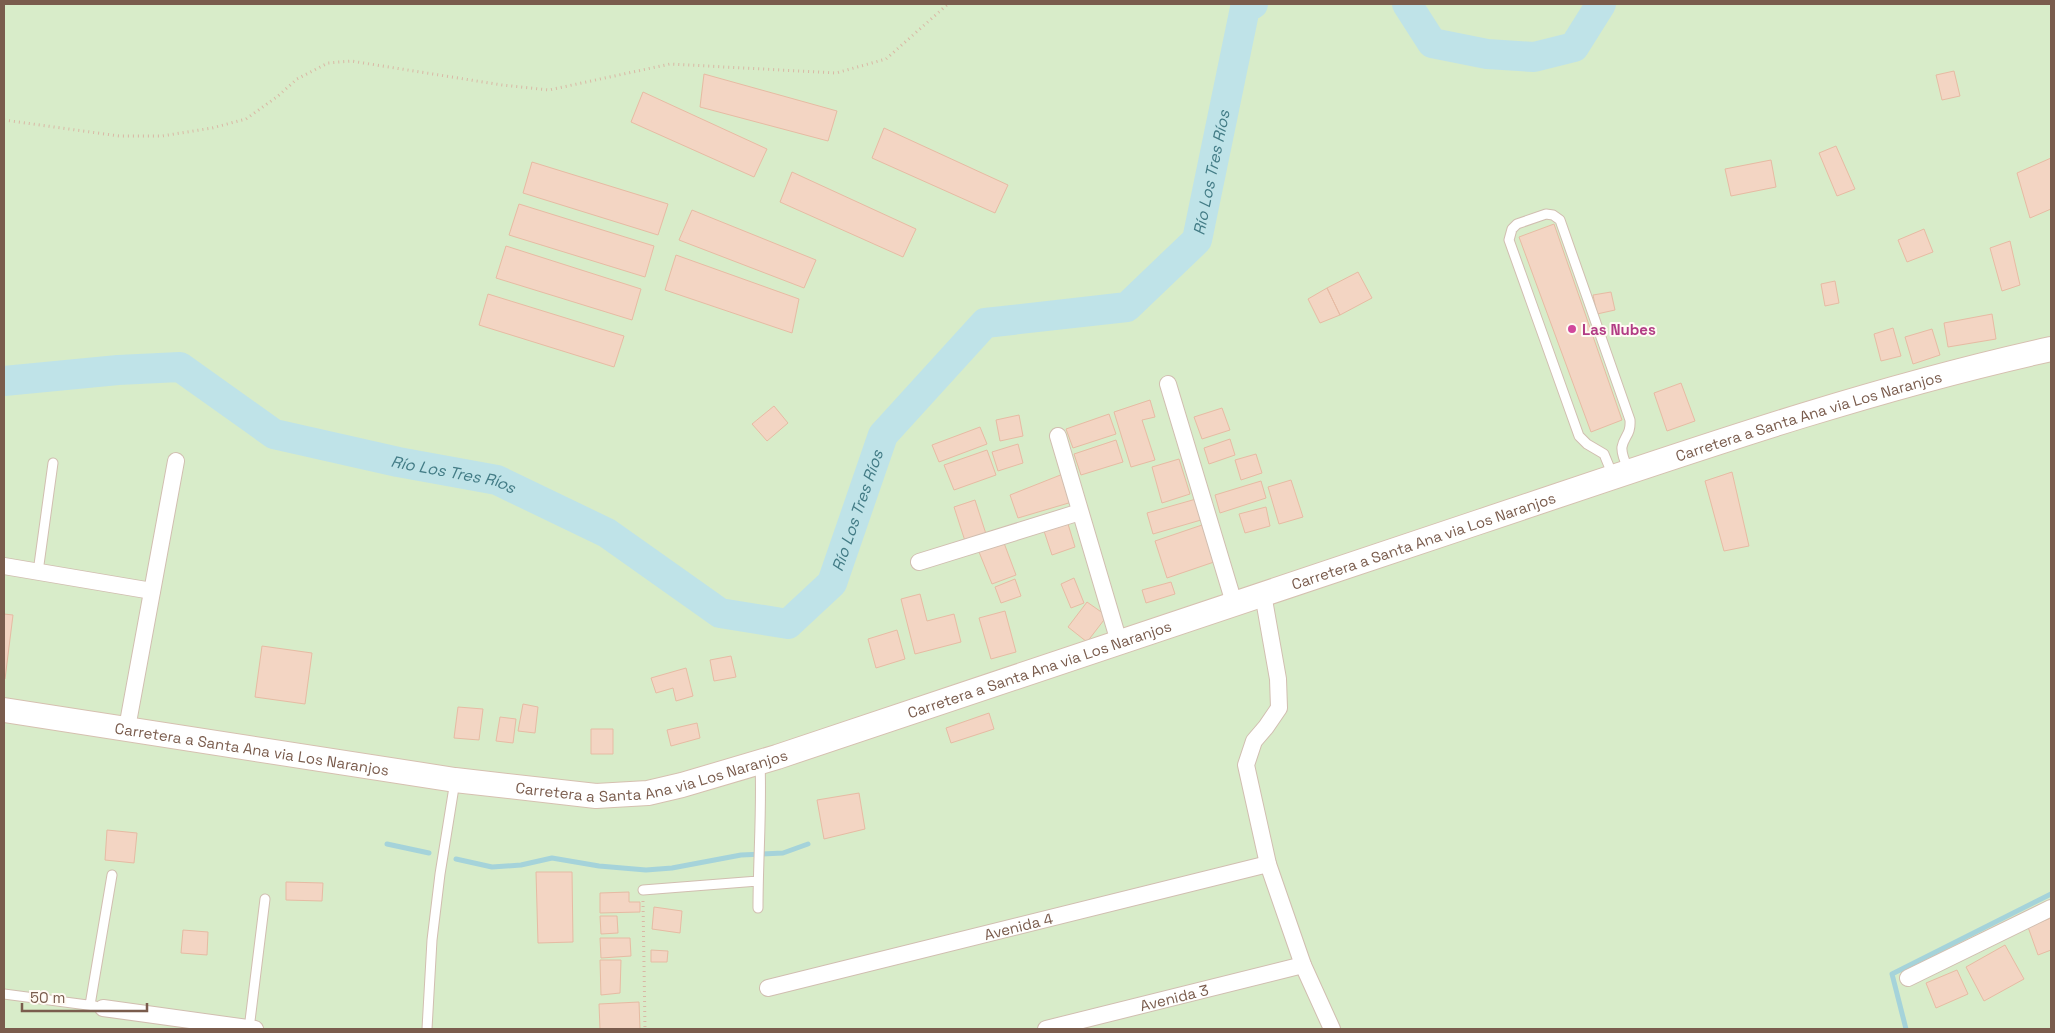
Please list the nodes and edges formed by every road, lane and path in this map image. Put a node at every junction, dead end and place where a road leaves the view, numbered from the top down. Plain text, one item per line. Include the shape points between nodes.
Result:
1 (948, 4) edge
2 (4, 120) edge
3 (2051, 349) edge
4 (1168, 384) dead end
5 (1058, 436) dead end
6 (176, 461) dead end
7 (53, 462) dead end
8 (1621, 474) junction
9 (1080, 512) junction
10 (919, 562) dead end
11 (4, 566) edge
12 (38, 572) junction
13 (152, 591) junction
14 (1263, 594) junction
15 (1234, 604) junction
16 (1119, 642) junction
17 (4, 710) edge
18 (127, 728) junction
19 (760, 762) junction
20 (455, 780) junction
21 (1268, 864) junction
22 (112, 875) dead end
23 (758, 882) junction
24 (643, 890) joint
25 (265, 898) dead end
26 (758, 908) dead end
27 (2051, 908) edge
28 (1303, 965) junction
29 (1908, 978) dead end
30 (768, 988) dead end
31 (4, 994) edge
32 (96, 1007) junction
33 (251, 1029) edge
34 (427, 1029) edge
35 (645, 1029) edge
36 (1046, 1029) edge
37 (1332, 1029) edge

1 - 2 path via 886,59 836,73 670,64 549,90 351,61 320,67 297,79 246,119 212,128 162,136 119,136
3 - 8 main road, Carretera a Santa Ana via Los Naranjos via 1887,390
4 - 15 street
5 - 9 street
6 - 13 street
7 - 12 lane
8 - 8 lane via 1622,446 1628,437 1630,420 1560,220 1546,214 1517,224 1509,240 1580,436 1604,454
8 - 14 main road, Carretera a Santa Ana via Los Naranjos
9 - 10 street
9 - 16 street
11 - 12 street
12 - 13 street
13 - 18 street
14 - 15 main road, Carretera a Santa Ana via Los Naranjos
14 - 21 street via 1278,679 1279,708 1254,741 1246,765
15 - 16 main road, Carretera a Santa Ana via Los Naranjos
16 - 19 main road, Carretera a Santa Ana via Los Naranjos
17 - 18 main road, Carretera a Santa Ana via Los Naranjos
18 - 20 main road, Carretera a Santa Ana via Los Naranjos
19 - 20 main road, Carretera a Santa Ana via Los Naranjos via 682,785 622,796
19 - 23 lane via 762,812
20 - 34 lane via 434,921
21 - 28 street
21 - 30 street, Avenida 4
22 - 32 lane
23 - 24 lane
23 - 26 lane
24 - 35 path
25 - 33 lane
27 - 29 street
28 - 36 street, Avenida 3
28 - 37 street
31 - 32 lane
32 - 33 street

